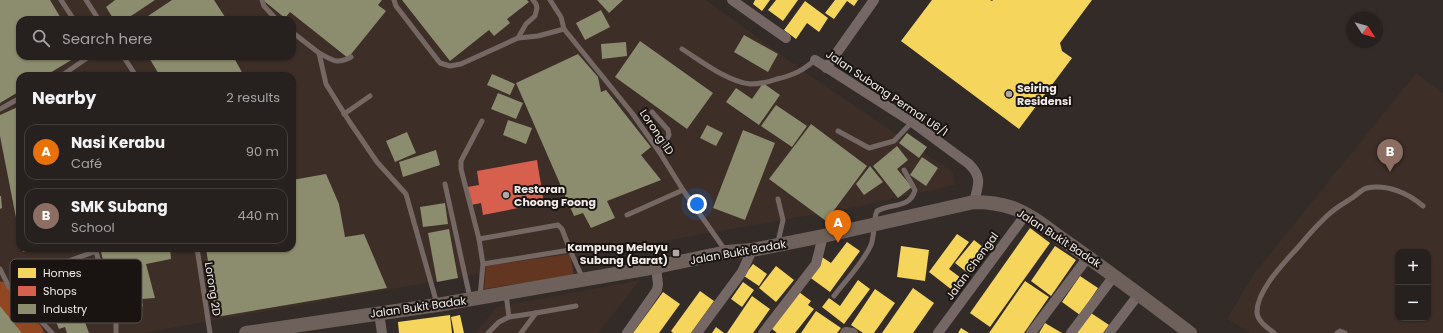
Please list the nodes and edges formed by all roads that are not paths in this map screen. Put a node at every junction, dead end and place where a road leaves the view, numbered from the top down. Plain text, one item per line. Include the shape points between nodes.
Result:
1 (61, 0) edge
2 (86, 0) edge
3 (262, 0) edge
4 (394, 0) edge
5 (533, 0) edge
6 (550, 0) edge
7 (732, 0) edge
8 (874, 0) edge
9 (71, 16) edge
10 (96, 16) edge
11 (274, 16) edge
12 (564, 29) junction
13 (296, 35) edge
14 (518, 38) junction
15 (786, 38) dead end
16 (682, 49) dead end
17 (319, 53) junction
18 (351, 57) dead end
19 (84, 60) edge
20 (126, 60) edge
21 (815, 60) joint
22 (826, 68) junction
23 (67, 72) edge
24 (133, 72) edge
25 (370, 96) dead end
26 (16, 100) edge
27 (0, 109) edge
28 (652, 112) dead end
29 (344, 114) junction
30 (482, 121) dead end
31 (912, 122) junction
32 (838, 131) dead end
33 (660, 153) junction
34 (904, 170) dead end
35 (445, 184) dead end
36 (683, 190) junction
37 (778, 198) dead end
38 (974, 202) junction
39 (1423, 206) dead end
40 (1026, 214) junction
41 (627, 216) dead end
42 (875, 224) junction
43 (824, 236) junction
44 (479, 239) junction
45 (778, 245) junction
46 (570, 250) junction
47 (752, 250) junction
48 (91, 252) edge
49 (198, 252) edge
50 (727, 252) junction
51 (1088, 257) junction
52 (72, 259) edge
53 (483, 264) junction
54 (656, 267) junction
55 (0, 268) edge
56 (1114, 276) junction
57 (583, 280) junction
58 (10, 288) edge
59 (506, 293) junction
60 (1139, 294) junction
61 (834, 296) dead end
62 (475, 298) junction
63 (437, 305) junction
64 (576, 306) dead end
65 (379, 313) junction
66 (536, 313) junction
67 (509, 317) junction
68 (43, 323) edge
69 (263, 332) edge
70 (52, 333) edge
71 (210, 333) edge
72 (246, 333) edge
73 (382, 333) edge
74 (488, 333) edge
75 (521, 333) edge
76 (627, 333) edge
77 (697, 333) edge
78 (763, 333) edge
79 (845, 333) edge
80 (853, 333) edge
81 (938, 333) edge
82 (1031, 333) edge
83 (1071, 333) edge
84 (1109, 333) edge
85 (1190, 333) edge
86 (1274, 333) edge
87 (1337, 333) edge
88 (1345, 333) edge

1 - 9 lane
2 - 10 lane
3 - 11 lane
4 - 14 lane via 396,6 444,65 461,64
5 - 14 lane via 537,8 534,16
6 - 12 lane, Lorong 1D via 561,17
7 - 15 street
8 - 22 street
12 - 14 lane
12 - 33 lane, Lorong 1D via 632,113
13 - 17 lane
16 - 21 lane via 729,78 750,84 765,83 792,75
17 - 18 lane via 342,62
17 - 29 lane via 326,84
19 - 23 lane
20 - 24 lane
21 - 22 street, Jalan Subang Permai U6/1
22 - 31 street, Jalan Subang Permai U6/1
25 - 29 lane
26 - 27 lane
28 - 33 lane via 668,130 669,135
29 - 63 lane via 377,162 406,194
30 - 44 lane via 461,161
31 - 32 lane via 894,141 869,148
31 - 38 street, Jalan Subang Permai U6/1 via 975,170 979,179
33 - 36 lane, Lorong 1D
34 - 42 lane via 915,190 914,196 910,201 877,211
35 - 62 lane
36 - 41 lane
36 - 50 lane, Lorong 1D
37 - 45 lane via 783,220
38 - 40 main road, Jalan Bukit Badak via 997,204
38 - 42 main road, Jalan Bukit Badak
39 - 86 lane via 1400,191 1380,187 1365,188 1334,209 1314,227 1274,274 1265,289 1257,314 1264,325
40 - 51 main road, Jalan Bukit Badak
40 - 81 street, Jalan Chengal
42 - 43 main road, Jalan Bukit Badak
42 - 61 lane via 871,244 865,256
43 - 45 main road, Jalan Bukit Badak
43 - 78 street via 816,264
44 - 46 lane via 558,226 562,229
44 - 53 lane
45 - 47 main road, Jalan Bukit Badak
46 - 53 lane
46 - 57 lane
47 - 50 main road, Jalan Bukit Badak
47 - 77 street via 742,272
48 - 52 lane
49 - 71 lane, Lorong 2D
50 - 54 main road, Jalan Bukit Badak
51 - 56 main road, Jalan Bukit Badak
51 - 82 street
53 - 62 lane
54 - 57 main road, Jalan Bukit Badak
54 - 76 street via 657,290
55 - 58 lane
56 - 60 main road, Jalan Bukit Badak
56 - 83 street
57 - 59 main road, Jalan Bukit Badak
59 - 62 main road, Jalan Bukit Badak
59 - 67 lane
60 - 84 street
60 - 85 main road, Jalan Bukit Badak
62 - 63 main road, Jalan Bukit Badak
63 - 65 main road, Jalan Bukit Badak
64 - 66 lane
65 - 69 main road, Jalan Bukit Badak
65 - 73 street
66 - 67 lane
66 - 75 lane
67 - 74 lane via 498,322
68 - 70 lane
69 - 72 main road, Jalan Bukit Badak
79 - 80 street
87 - 88 lane

